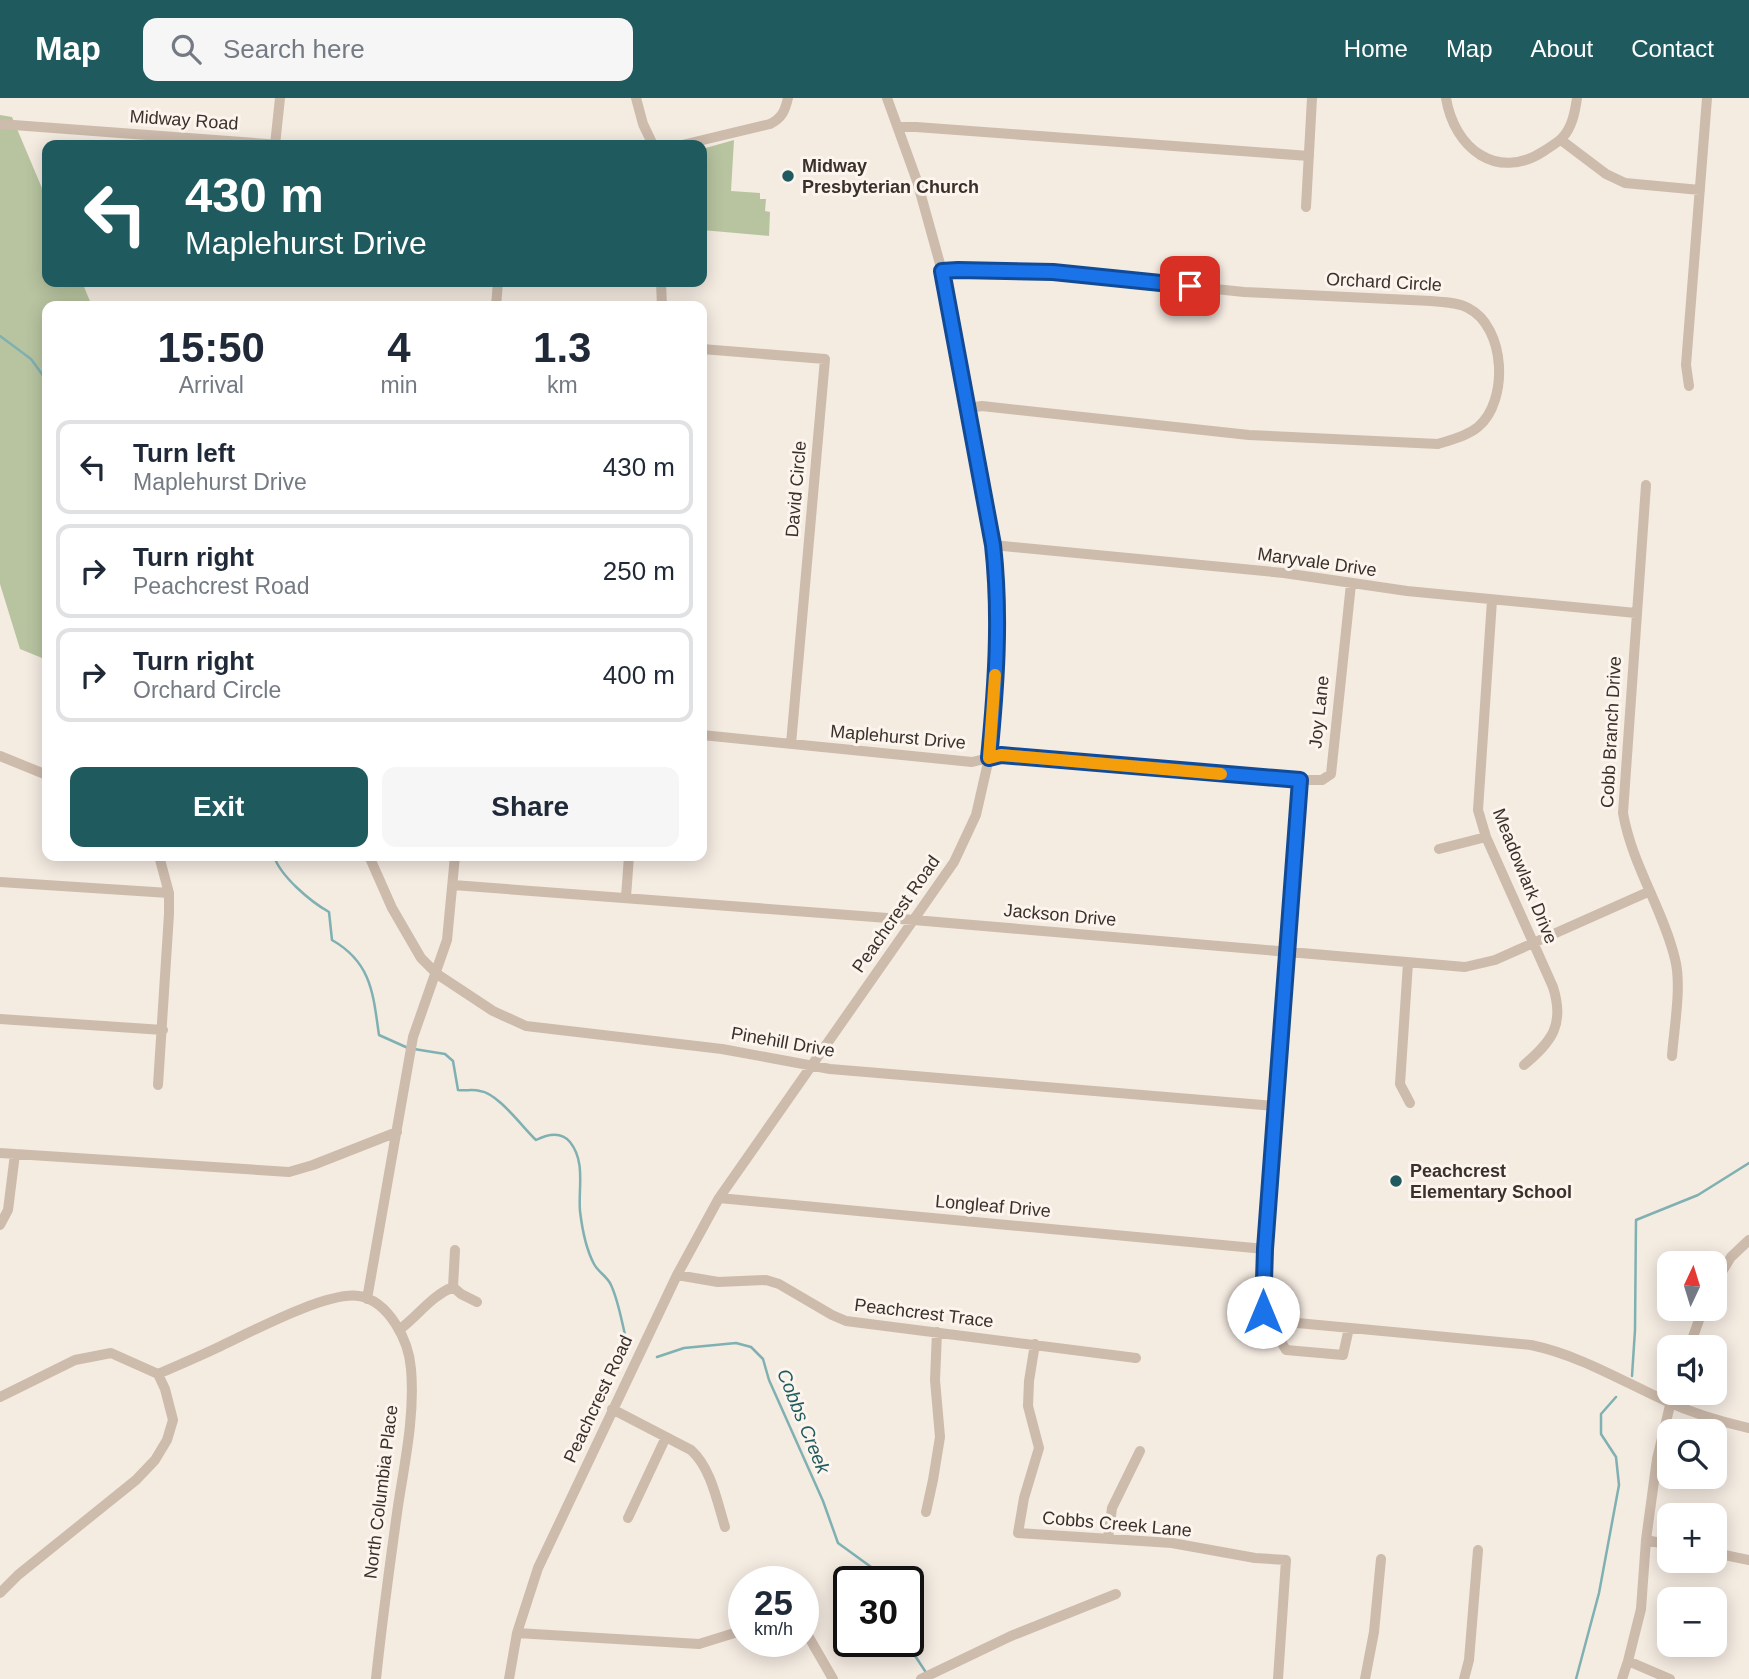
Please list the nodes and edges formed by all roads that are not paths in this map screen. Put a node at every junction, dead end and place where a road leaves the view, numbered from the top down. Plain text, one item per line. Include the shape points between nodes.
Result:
1 (280, 98) edge
2 (636, 98) edge
3 (788, 98) edge
4 (887, 98) edge
5 (1312, 98) edge
6 (1446, 98) edge
7 (1577, 98) edge
8 (1707, 98) edge
9 (0, 124) edge
10 (898, 127) junction
11 (1561, 139) junction
12 (210, 140) edge
13 (276, 140) edge
14 (651, 140) edge
15 (703, 140) edge
16 (1309, 156) junction
17 (1700, 190) junction
18 (1306, 207) dead end
19 (942, 271) junction
20 (707, 349) edge
21 (1689, 386) dead end
22 (968, 408) junction
23 (1646, 485) dead end
24 (993, 545) junction
25 (1351, 584) junction
26 (1492, 600) junction
27 (1636, 613) junction
28 (707, 736) edge
29 (791, 744) junction
30 (0, 756) edge
31 (989, 758) junction
32 (42, 773) edge
33 (1300, 780) junction
34 (1486, 836) junction
35 (1439, 849) dead end
36 (160, 861) edge
37 (371, 861) edge
38 (455, 861) edge
39 (629, 861) edge
40 (0, 882) edge
41 (453, 885) junction
42 (1648, 892) junction
43 (169, 893) junction
44 (626, 897) junction
45 (914, 920) junction
46 (1533, 943) junction
47 (1287, 952) junction
48 (1408, 963) junction
49 (436, 974) junction
50 (0, 1019) edge
51 (163, 1030) junction
52 (1672, 1056) dead end
53 (811, 1064) junction
54 (1524, 1065) dead end
55 (158, 1085) dead end
56 (1409, 1103) dead end
57 (1275, 1106) junction
58 (397, 1132) junction
59 (0, 1153) edge
60 (15, 1154) junction
61 (719, 1198) junction
62 (0, 1225) edge
63 (1749, 1240) edge
64 (1265, 1249) junction
65 (455, 1250) dead end
66 (1727, 1264) edge
67 (677, 1275) junction
68 (453, 1287) junction
69 (367, 1298) junction
70 (477, 1302) dead end
71 (1276, 1321) junction
72 (1349, 1328) junction
73 (399, 1330) junction
74 (937, 1332) junction
75 (1035, 1344) junction
76 (1136, 1357) dead end
77 (158, 1374) junction
78 (1657, 1392) edge
79 (0, 1396) edge
80 (1669, 1405) edge
81 (1689, 1405) edge
82 (612, 1409) junction
83 (1749, 1428) edge
84 (666, 1437) junction
85 (1140, 1451) dead end
86 (926, 1512) dead end
87 (628, 1518) dead end
88 (725, 1527) dead end
89 (1108, 1539) junction
90 (1646, 1540) junction
91 (1657, 1542) edge
92 (1478, 1550) dead end
93 (1727, 1555) edge
94 (1381, 1559) dead end
95 (1749, 1559) edge
96 (0, 1593) edge
97 (1116, 1594) dead end
98 (517, 1633) junction
99 (728, 1635) edge
100 (819, 1655) edge
101 (1629, 1661) junction
102 (376, 1679) edge
103 (509, 1679) edge
104 (833, 1679) edge
105 (921, 1679) edge
106 (1278, 1679) edge
107 (1365, 1679) edge
108 (1464, 1679) edge
109 (1622, 1679) edge
110 (1670, 1679) edge

1 - 13 street
2 - 14 street
3 - 15 street via 779,119 770,124
4 - 10 street, Peachcrest Road
5 - 16 street
6 - 11 street via 1457,131 1482,157 1517,163 1539,155
7 - 11 street
8 - 17 street
9 - 12 street, Midway Road
10 - 16 street
10 - 19 street, Peachcrest Road
11 - 17 street via 1625,183
16 - 18 street
17 - 21 street via 1686,365
19 - 22 street, Peachcrest Road
19 - 22 street, Orchard Circle via 1053,272 1244,292 1431,300 1468,307 1480,317 1497,352 1500,371 1492,408 1478,426 1438,444 1249,435
20 - 29 street, David Circle via 825,359
22 - 24 street, Peachcrest Road
23 - 27 street, Cobb Branch Drive
24 - 25 street, Maryvale Drive via 1284,573
24 - 31 street, Peachcrest Road via 998,602
25 - 26 street, Maryvale Drive
25 - 33 street, Joy Lane via 1331,774 1322,780
26 - 27 street, Maryvale Drive
26 - 34 street, Meadowlark Drive via 1478,789 1478,810
27 - 42 street, Cobb Branch Drive via 1623,813
28 - 29 street, Maplehurst Drive
29 - 31 street, Maplehurst Drive via 972,762
30 - 32 street
31 - 33 street, Maplehurst Drive via 1001,755
31 - 45 street, Peachcrest Road via 976,815 963,845
33 - 47 street
34 - 35 street
34 - 46 street, Meadowlark Drive
36 - 43 street
37 - 49 street, Pinehill Drive via 412,945
38 - 41 street
39 - 44 street
40 - 43 street
41 - 44 street, Jackson Drive
41 - 49 street via 447,940
42 - 46 street, Jackson Drive
42 - 52 street, Cobb Branch Drive via 1676,962
43 - 51 street
44 - 45 street, Jackson Drive
45 - 47 street, Jackson Drive
45 - 53 street, Peachcrest Road
46 - 48 street, Jackson Drive via 1465,967
46 - 54 street, Meadowlark Drive via 1553,987 1558,1013 1549,1040
47 - 48 street, Jackson Drive
47 - 57 street
48 - 56 street via 1400,1084
49 - 53 street, Pinehill Drive via 493,1011 526,1026
49 - 58 street via 413,1037
50 - 51 street
51 - 55 street
53 - 57 street, Pinehill Drive
53 - 61 street, Peachcrest Road
57 - 64 street
58 - 60 street via 289,1172
58 - 69 street
59 - 60 street
60 - 62 street via 8,1210
61 - 64 street, Longleaf Drive
61 - 67 street, Peachcrest Road
63 - 66 street
64 - 71 street via 1261,1304 1265,1316
65 - 68 street
67 - 74 street, Peachcrest Trace via 718,1282 766,1280 846,1321
67 - 82 street, Peachcrest Road
68 - 70 street
68 - 73 street via 433,1298
69 - 73 street, North Columbia Place via 383,1308
69 - 77 street via 342,1297 294,1311
71 - 72 street
71 - 72 street via 1286,1350 1343,1355
72 - 78 street via 1531,1345
73 - 102 street, North Columbia Place via 411,1368 409,1433
74 - 75 street, Peachcrest Trace
74 - 86 street via 940,1437
75 - 76 street, Peachcrest Trace
75 - 89 street, Cobbs Creek Lane via 1028,1406 1039,1448 1018,1533
77 - 79 street via 111,1353 75,1360
77 - 96 street via 173,1420 155,1460
80 - 90 street
81 - 83 street
82 - 84 street
82 - 98 street, Peachcrest Road via 538,1568
84 - 87 street
84 - 88 street via 698,1457
85 - 89 street via 1112,1508
89 - 106 street, Cobbs Creek Lane via 1172,1543 1286,1560
90 - 91 street
90 - 101 street via 1641,1609
92 - 108 street
93 - 95 street
94 - 107 street
97 - 105 street
98 - 99 street via 699,1644
98 - 103 street, Peachcrest Road
100 - 104 street
101 - 109 street
101 - 110 street

